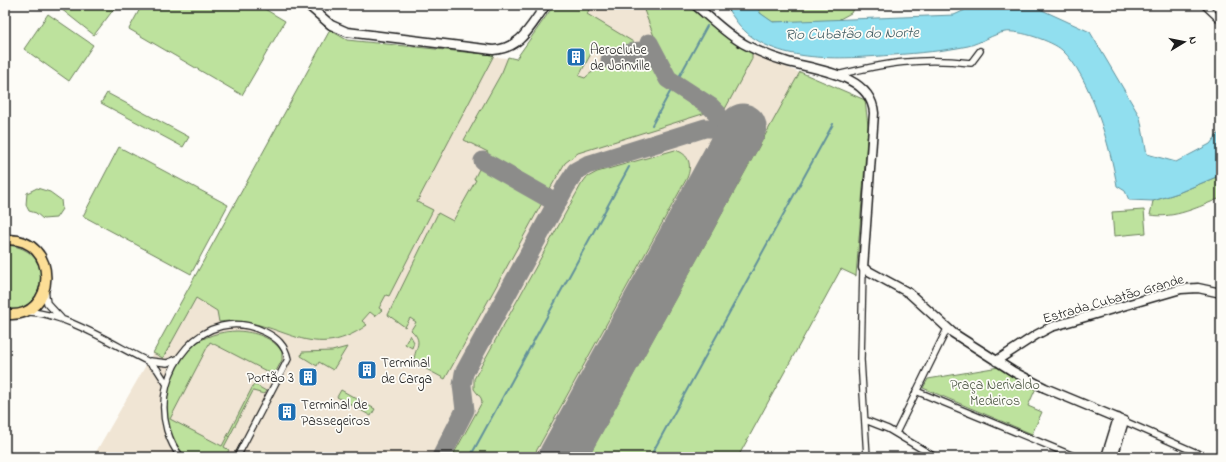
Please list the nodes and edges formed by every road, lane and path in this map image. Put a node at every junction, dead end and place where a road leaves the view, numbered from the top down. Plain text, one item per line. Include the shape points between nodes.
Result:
1 (308, 5) edge
2 (546, 5) edge
3 (695, 5) edge
4 (1204, 5) edge
5 (1221, 21) edge
6 (980, 51) dead end
7 (837, 75) junction
8 (5, 240) edge
9 (863, 268) junction
10 (45, 290) junction
11 (1221, 293) edge
12 (23, 312) junction
13 (5, 314) edge
14 (62, 319) junction
15 (948, 329) junction
16 (177, 359) junction
17 (147, 361) junction
18 (996, 361) junction
19 (166, 383) junction
20 (916, 391) junction
21 (1121, 419) junction
22 (865, 420) junction
23 (896, 433) junction
24 (1112, 456) edge
25 (181, 457) edge
26 (237, 457) edge
27 (867, 457) edge
28 (935, 457) edge
29 (1076, 457) edge
30 (1206, 457) edge

1 - 2 street via 331,25 355,34 485,50 511,46 523,36
3 - 7 street via 746,45 778,59
4 - 5 street
6 - 7 street via 971,64 933,59 904,61
7 - 9 street via 865,91 874,105
8 - 10 main road via 23,242 41,257 47,278
9 - 15 street via 909,293
9 - 22 street via 861,360
10 - 12 main road via 32,307
10 - 14 street via 47,303
11 - 18 street, Estrada Cubatão Grande via 1198,288 1182,289 1059,324 1036,335
12 - 13 main road
12 - 14 street via 46,314
14 - 17 street
15 - 18 street
15 - 20 street
16 - 17 street via 167,363
16 - 19 street
16 - 26 street via 199,337 230,325 257,328 272,336 284,347 288,359
17 - 19 street via 157,369
18 - 21 street via 1033,382
19 - 25 street via 163,416 171,443
20 - 23 street
20 - 29 street
21 - 24 street
21 - 30 street
22 - 23 street
22 - 27 street
23 - 28 street

